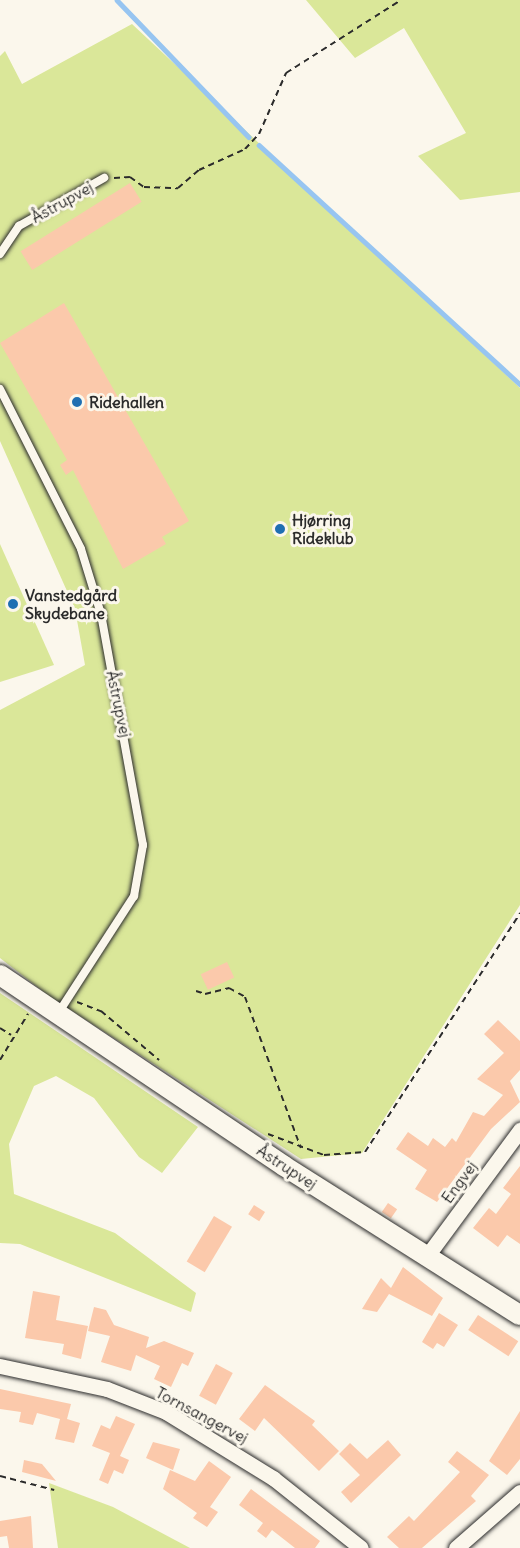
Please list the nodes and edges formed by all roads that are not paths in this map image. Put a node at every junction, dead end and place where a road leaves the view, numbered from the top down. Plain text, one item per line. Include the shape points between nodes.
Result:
1 (104, 178) road end
2 (0, 254) edge
3 (0, 389) edge
4 (0, 975) edge
5 (56, 1016) junction
6 (520, 1130) edge
7 (427, 1256) junction
8 (520, 1315) edge
9 (0, 1366) edge
10 (520, 1492) edge
11 (361, 1548) edge
12 (456, 1548) edge

1 - 2 lane, Åstrupvej via 19,226
3 - 5 lane, Åstrupvej via 81,549 101,614 138,799 143,844 134,896
4 - 5 street, Åstrupvej
5 - 7 street, Åstrupvej
6 - 7 street, Engvej
7 - 8 street, Åstrupvej
9 - 11 street, Tornsangervej via 107,1389 166,1412 265,1472
10 - 12 street

